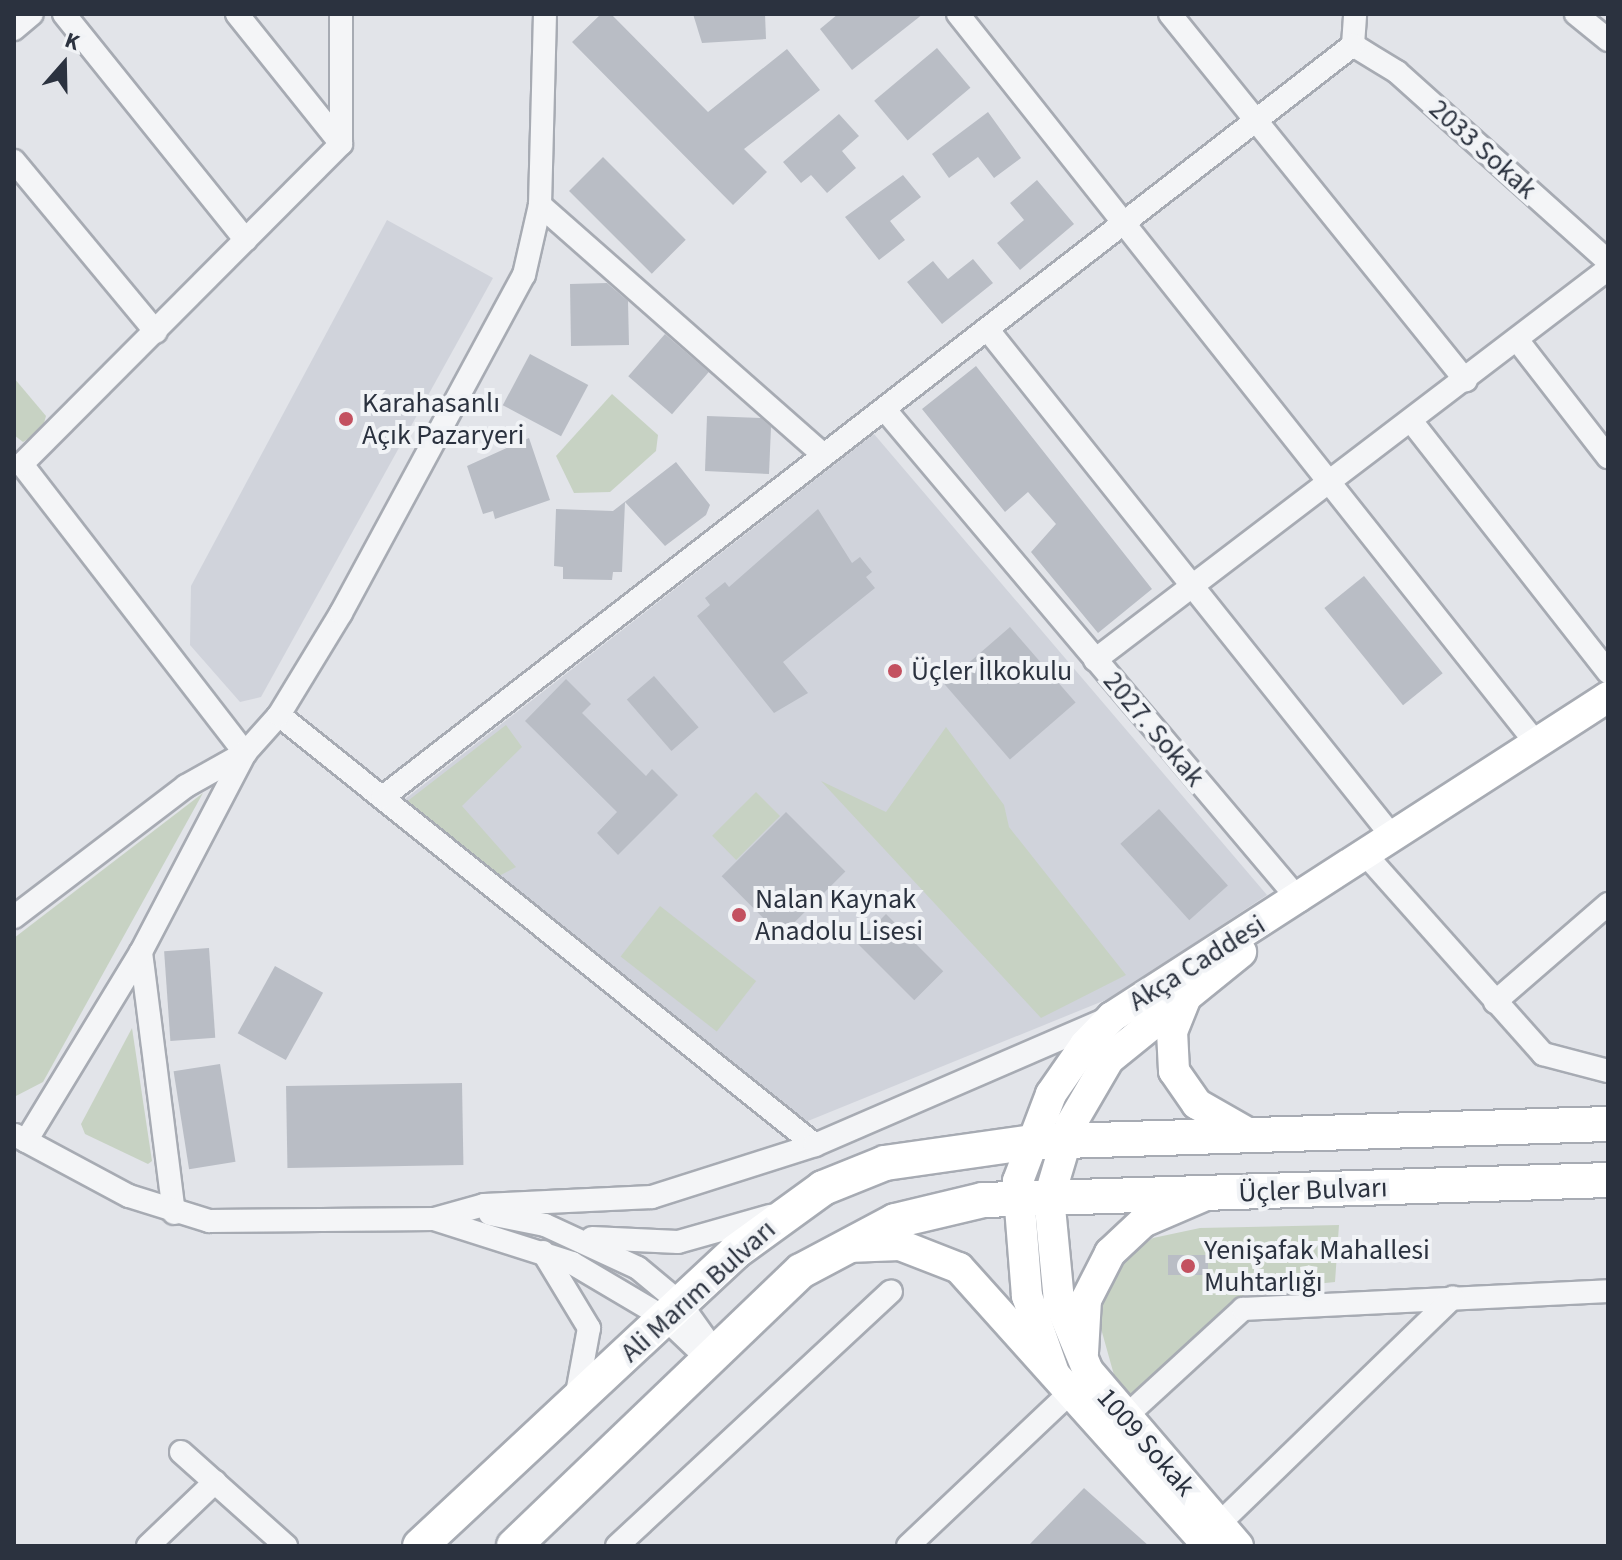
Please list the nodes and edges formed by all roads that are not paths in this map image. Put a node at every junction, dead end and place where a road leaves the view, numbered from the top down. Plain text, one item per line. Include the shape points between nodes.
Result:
1 (32, 14) edge
2 (64, 14) edge
3 (237, 14) edge
4 (341, 14) edge
5 (545, 14) edge
6 (958, 14) edge
7 (1170, 14) edge
8 (1355, 14) edge
9 (1576, 14) edge
10 (14, 29) edge
11 (1608, 40) edge
12 (1353, 45) junction
13 (1255, 122) junction
14 (341, 144) junction
15 (14, 161) edge
16 (540, 205) junction
17 (1125, 223) junction
18 (246, 240) junction
19 (1608, 261) edge
20 (1608, 269) edge
21 (988, 330) junction
22 (156, 332) junction
23 (1518, 341) junction
24 (1466, 381) junction
25 (886, 411) junction
26 (1412, 422) junction
27 (824, 455) junction
28 (1608, 457) edge
29 (17, 463) edge
30 (1332, 483) junction
31 (1189, 587) junction
32 (1095, 660) junction
33 (1608, 672) edge
34 (1608, 697) edge
35 (279, 715) junction
36 (1536, 743) junction
37 (245, 753) junction
38 (383, 797) junction
39 (1392, 836) junction
40 (1365, 854) junction
41 (1300, 901) junction
42 (1608, 904) edge
43 (14, 917) edge
44 (141, 952) junction
45 (1186, 997) junction
46 (1495, 1002) junction
47 (1112, 1017) junction
48 (1608, 1071) edge
49 (1608, 1124) edge
50 (1253, 1136) junction
51 (20, 1138) edge
52 (1048, 1142) junction
53 (815, 1145) junction
54 (1608, 1180) edge
55 (1210, 1193) junction
56 (1034, 1198) junction
57 (793, 1208) junction
58 (174, 1213) junction
59 (457, 1213) junction
60 (434, 1219) junction
61 (568, 1234) junction
62 (830, 1251) junction
63 (543, 1252) junction
64 (891, 1291) dead end
65 (1608, 1291) edge
66 (1453, 1297) junction
67 (672, 1311) junction
68 (712, 1356) junction
69 (1077, 1380) junction
70 (574, 1406) junction
71 (1123, 1419) junction
72 (181, 1452) dead end
73 (215, 1482) junction
74 (1221, 1539) edge
75 (148, 1546) edge
76 (286, 1546) edge
77 (420, 1546) edge
78 (514, 1546) edge
79 (617, 1546) edge
80 (908, 1546) edge

1 - 10 street
2 - 18 street
3 - 14 street
4 - 14 street
5 - 16 street
6 - 17 street
7 - 13 street
8 - 12 street
9 - 11 street
12 - 13 street
12 - 19 street, 2033 Sokak via 1397,72
13 - 17 street
13 - 24 street
14 - 18 street
15 - 22 street
16 - 27 street
16 - 35 street via 524,275
17 - 21 street
17 - 30 street
18 - 22 street
20 - 23 street
21 - 25 street
21 - 31 street
22 - 29 street
23 - 24 street
23 - 28 street
24 - 26 street
25 - 27 street
25 - 32 street, 2027. Sokak
26 - 30 street
26 - 33 street
27 - 38 street
29 - 37 street
30 - 31 street
30 - 36 street
31 - 32 street
31 - 39 street
32 - 41 street, 2027. Sokak
34 - 36 street, Akça Caddesi
35 - 37 street
35 - 38 street
36 - 39 street, Akça Caddesi
37 - 43 street via 186,786
37 - 44 street
38 - 53 street
39 - 40 street, Akça Caddesi
40 - 41 street, Akça Caddesi
40 - 46 street
41 - 45 street
41 - 47 street, Akça Caddesi
42 - 46 street
44 - 51 street
44 - 58 street
45 - 50 street via 1172,1031 1174,1071 1197,1104
45 - 52 street via 1109,1059
46 - 48 street via 1543,1054
47 - 52 street, Akça Caddesi via 1060,1078
47 - 53 street
49 - 50 main road, Üçler Bulvarı
50 - 52 main road, Üçler Bulvarı
51 - 58 street
52 - 56 street, Akça Caddesi
52 - 57 main road, Ali Marım Bulvarı via 885,1163
53 - 59 street via 652,1197 484,1205
54 - 55 main road, Üçler Bulvarı
55 - 56 main road, Üçler Bulvarı
55 - 69 street via 1143,1222 1100,1268 1083,1320
56 - 62 main road, Ali Marım Bulvarı via 933,1210
56 - 69 street, 1009 Sokak
56 - 69 street, Akça Caddesi via 1027,1296
57 - 61 street via 678,1242
57 - 67 main road, Ali Marım Bulvarı
58 - 60 street via 209,1221
59 - 60 street
59 - 61 street via 510,1217
60 - 63 street
61 - 67 street via 638,1268
62 - 68 main road, Ali Marım Bulvarı
62 - 69 street via 900,1245 941,1257
63 - 67 street
63 - 70 street via 589,1328
64 - 79 street
65 - 66 street
66 - 71 street via 1243,1309
66 - 74 street
67 - 68 street
67 - 70 main road, Ali Marım Bulvarı
68 - 78 main road, Ali Marım Bulvarı
69 - 71 street, 1009 Sokak
69 - 74 street, 1009 Sokak
69 - 80 street
70 - 77 main road, Ali Marım Bulvarı
71 - 74 street, 1009 Sokak
72 - 73 street
73 - 75 street
73 - 76 street

